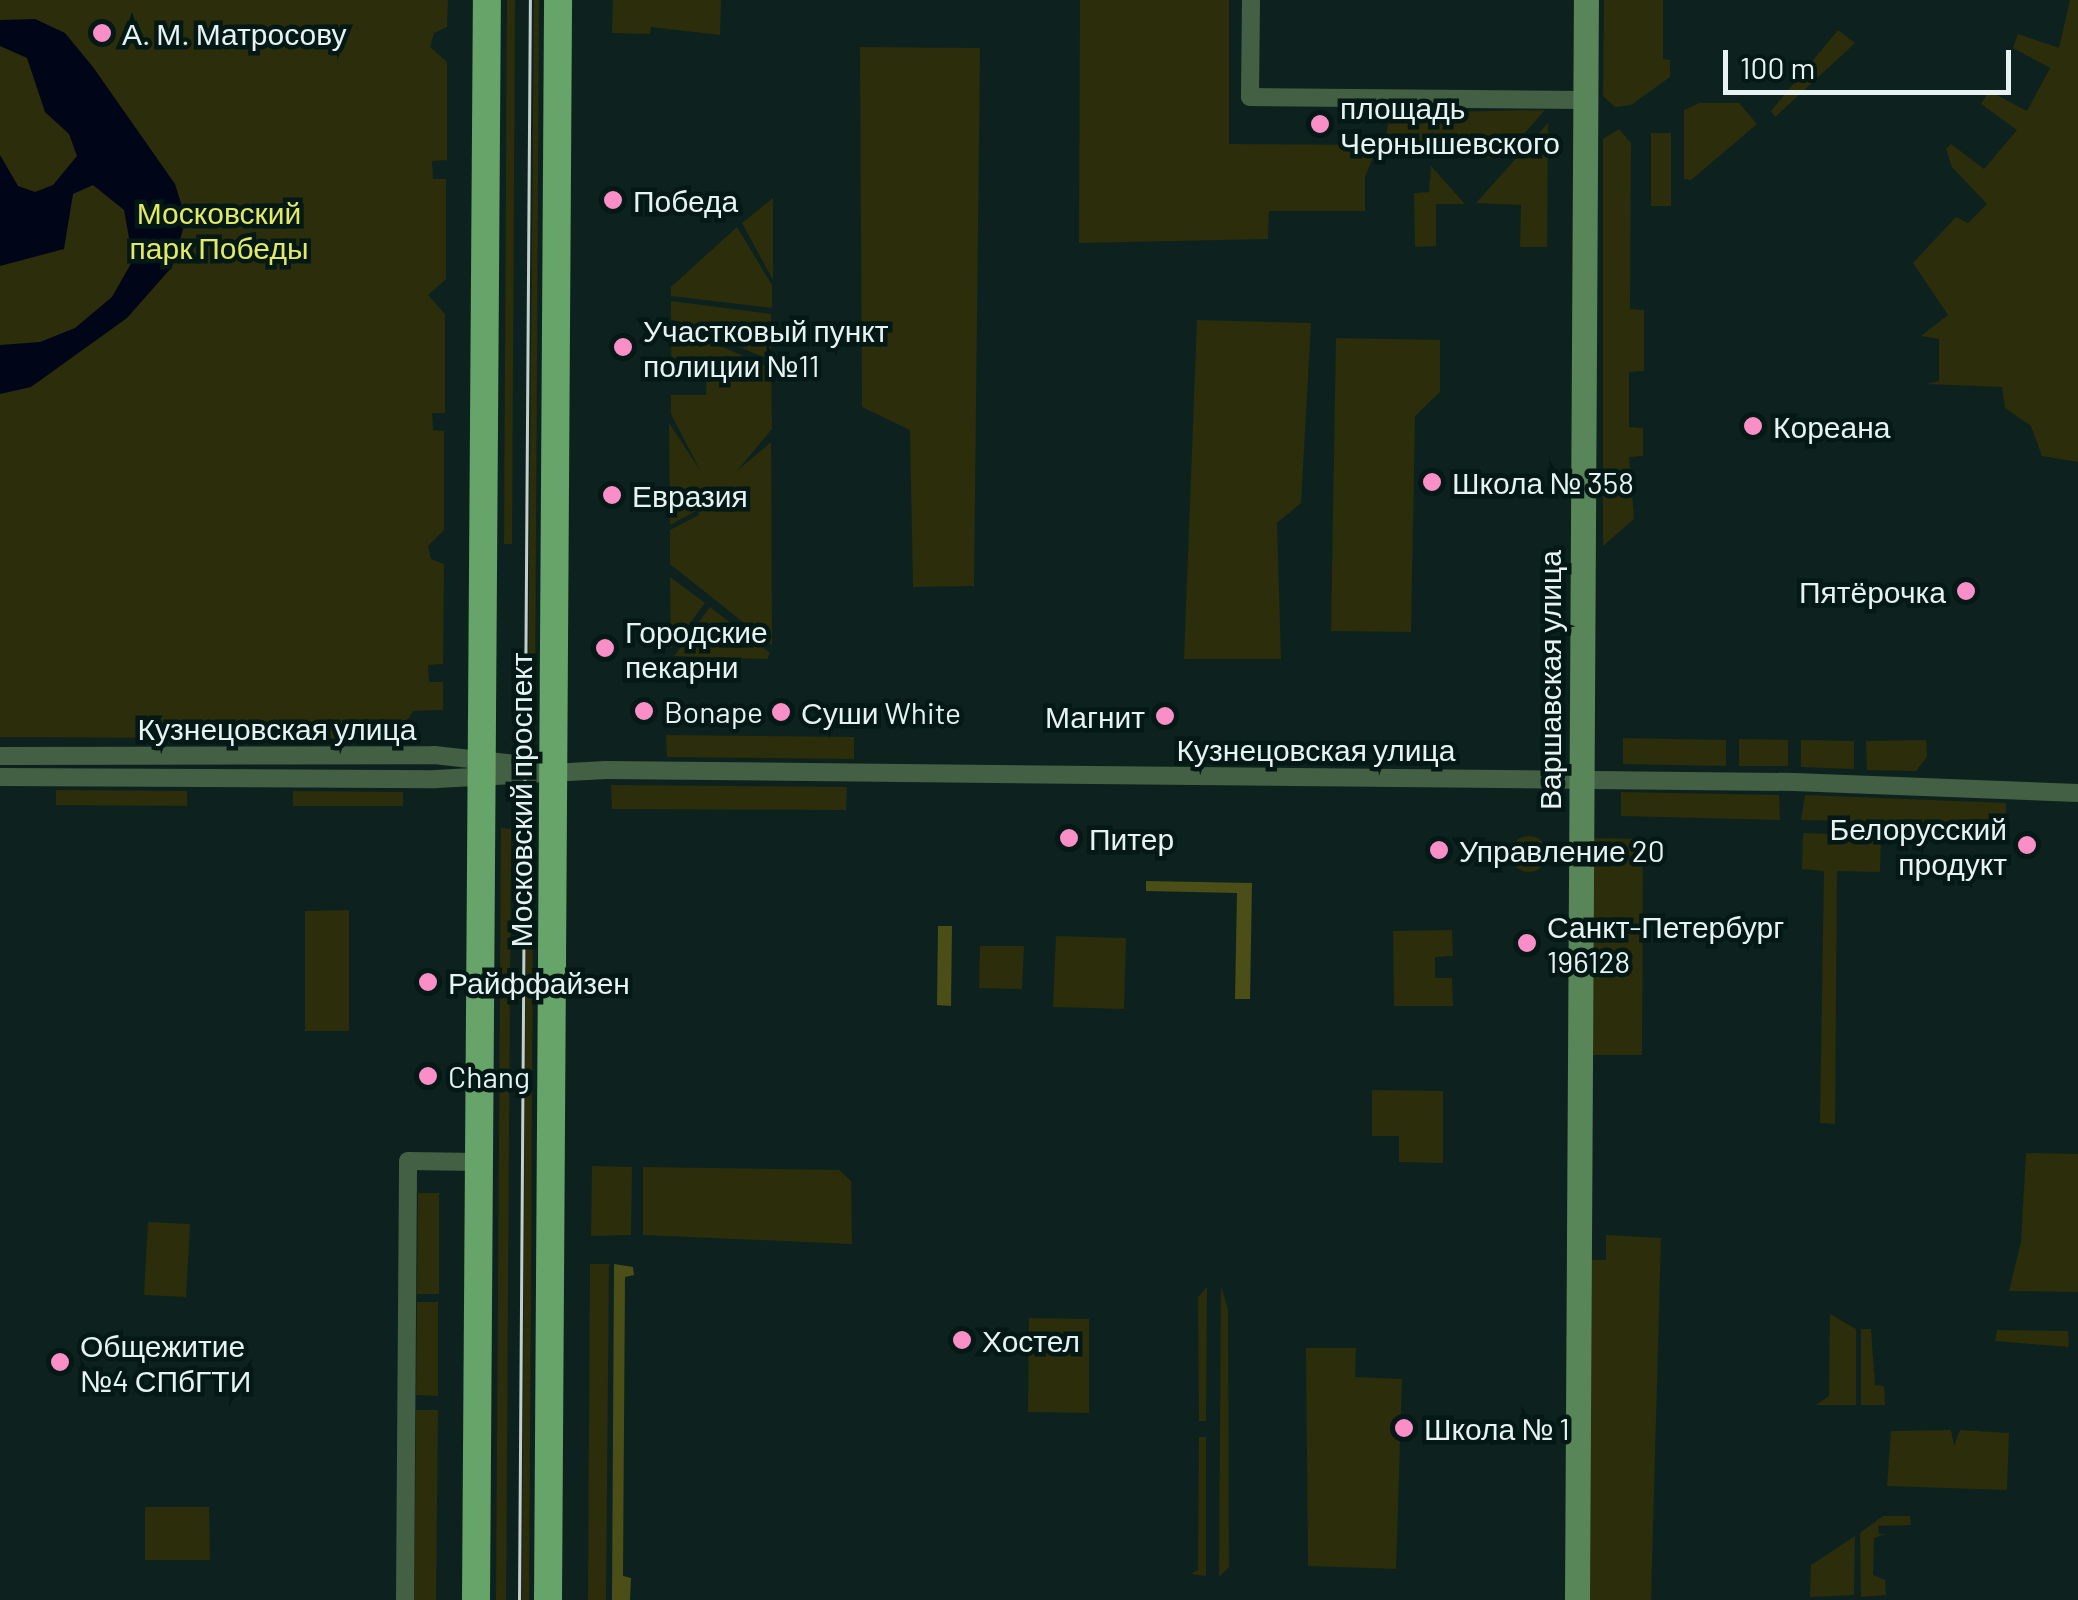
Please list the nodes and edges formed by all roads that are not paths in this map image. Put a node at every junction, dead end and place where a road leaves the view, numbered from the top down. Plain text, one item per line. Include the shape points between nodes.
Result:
1 (488, 0) edge
2 (558, 0) edge
3 (1251, 0) edge
4 (1586, 0) edge
5 (1585, 100) junction
6 (0, 756) edge
7 (481, 767) junction
8 (553, 770) junction
9 (0, 777) edge
10 (1580, 779) junction
11 (2078, 793) edge
12 (479, 1162) junction
13 (405, 1600) edge
14 (476, 1600) edge
15 (548, 1600) edge
16 (1577, 1600) edge

1 - 7 main road, Московский проспект
2 - 8 main road, Московский проспект
3 - 5 street via 1250,96
4 - 5 street, Варшавская улица
5 - 10 street, Варшавская улица
6 - 7 street, Кузнецовская улица
7 - 8 street, Кузнецовская улица
7 - 9 street, Кузнецовская улица
7 - 12 main road, Московский проспект
8 - 10 street, Кузнецовская улица
8 - 15 main road, Московский проспект
10 - 11 street, Кузнецовская улица
10 - 16 street, Варшавская улица
12 - 13 street via 408,1161
12 - 14 main road, Московский проспект

